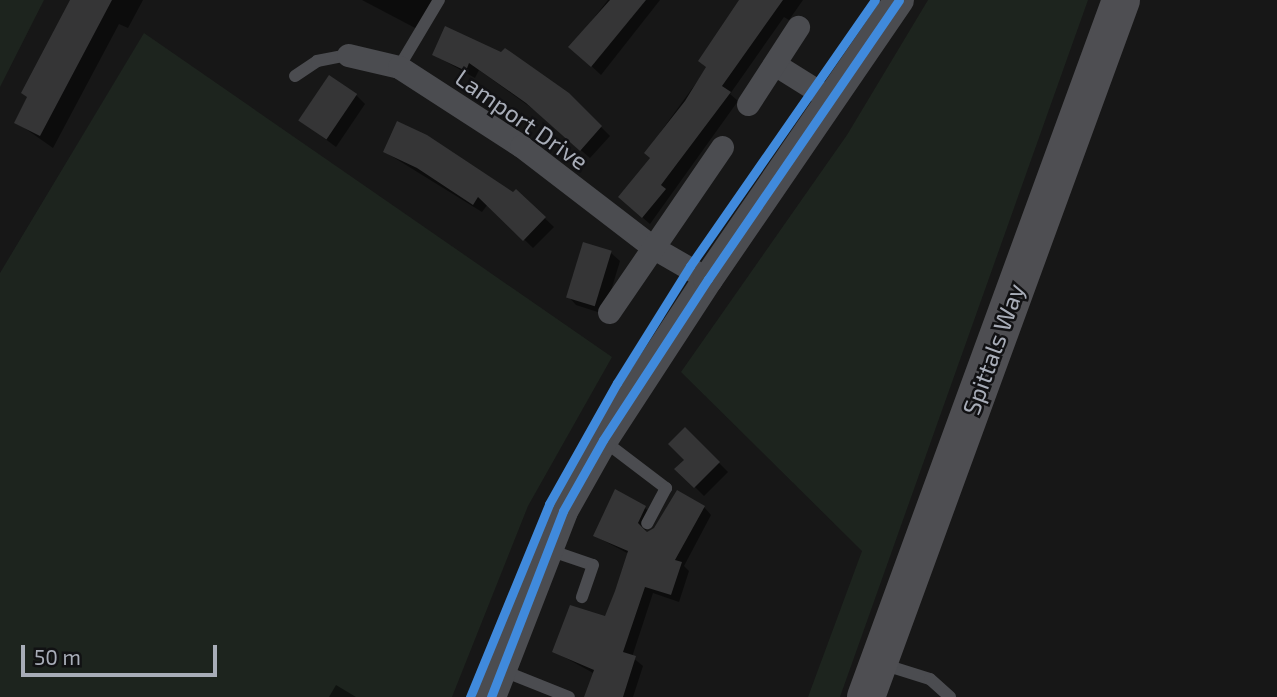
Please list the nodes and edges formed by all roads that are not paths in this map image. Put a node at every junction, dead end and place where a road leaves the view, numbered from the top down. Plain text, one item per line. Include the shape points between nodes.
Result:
1 (439, 0) edge
2 (899, 0) edge
3 (1121, 0) edge
4 (799, 27) dead end
5 (348, 55) joint
6 (776, 65) junction
7 (399, 67) junction
8 (295, 76) dead end
9 (832, 100) junction
10 (748, 104) dead end
11 (722, 147) dead end
12 (654, 248) junction
13 (708, 279) junction
14 (609, 312) dead end
15 (603, 440) junction
16 (647, 523) dead end
17 (548, 550) junction
18 (582, 597) dead end
19 (872, 680) edge
20 (496, 683) edge
21 (569, 697) edge
22 (950, 697) edge

1 - 7 lane
2 - 9 street
3 - 19 highway, Spittals Way
4 - 6 street
5 - 7 street, Lamport Drive
5 - 8 lane via 317,61
6 - 9 street
6 - 10 street
7 - 12 street, Lamport Drive via 521,146
9 - 13 street
11 - 12 street
12 - 13 street, Lamport Drive
12 - 14 street
13 - 15 street
15 - 16 lane via 666,488
15 - 17 street via 563,511
17 - 18 lane via 593,565
17 - 20 street
19 - 22 lane via 930,679
20 - 21 lane

